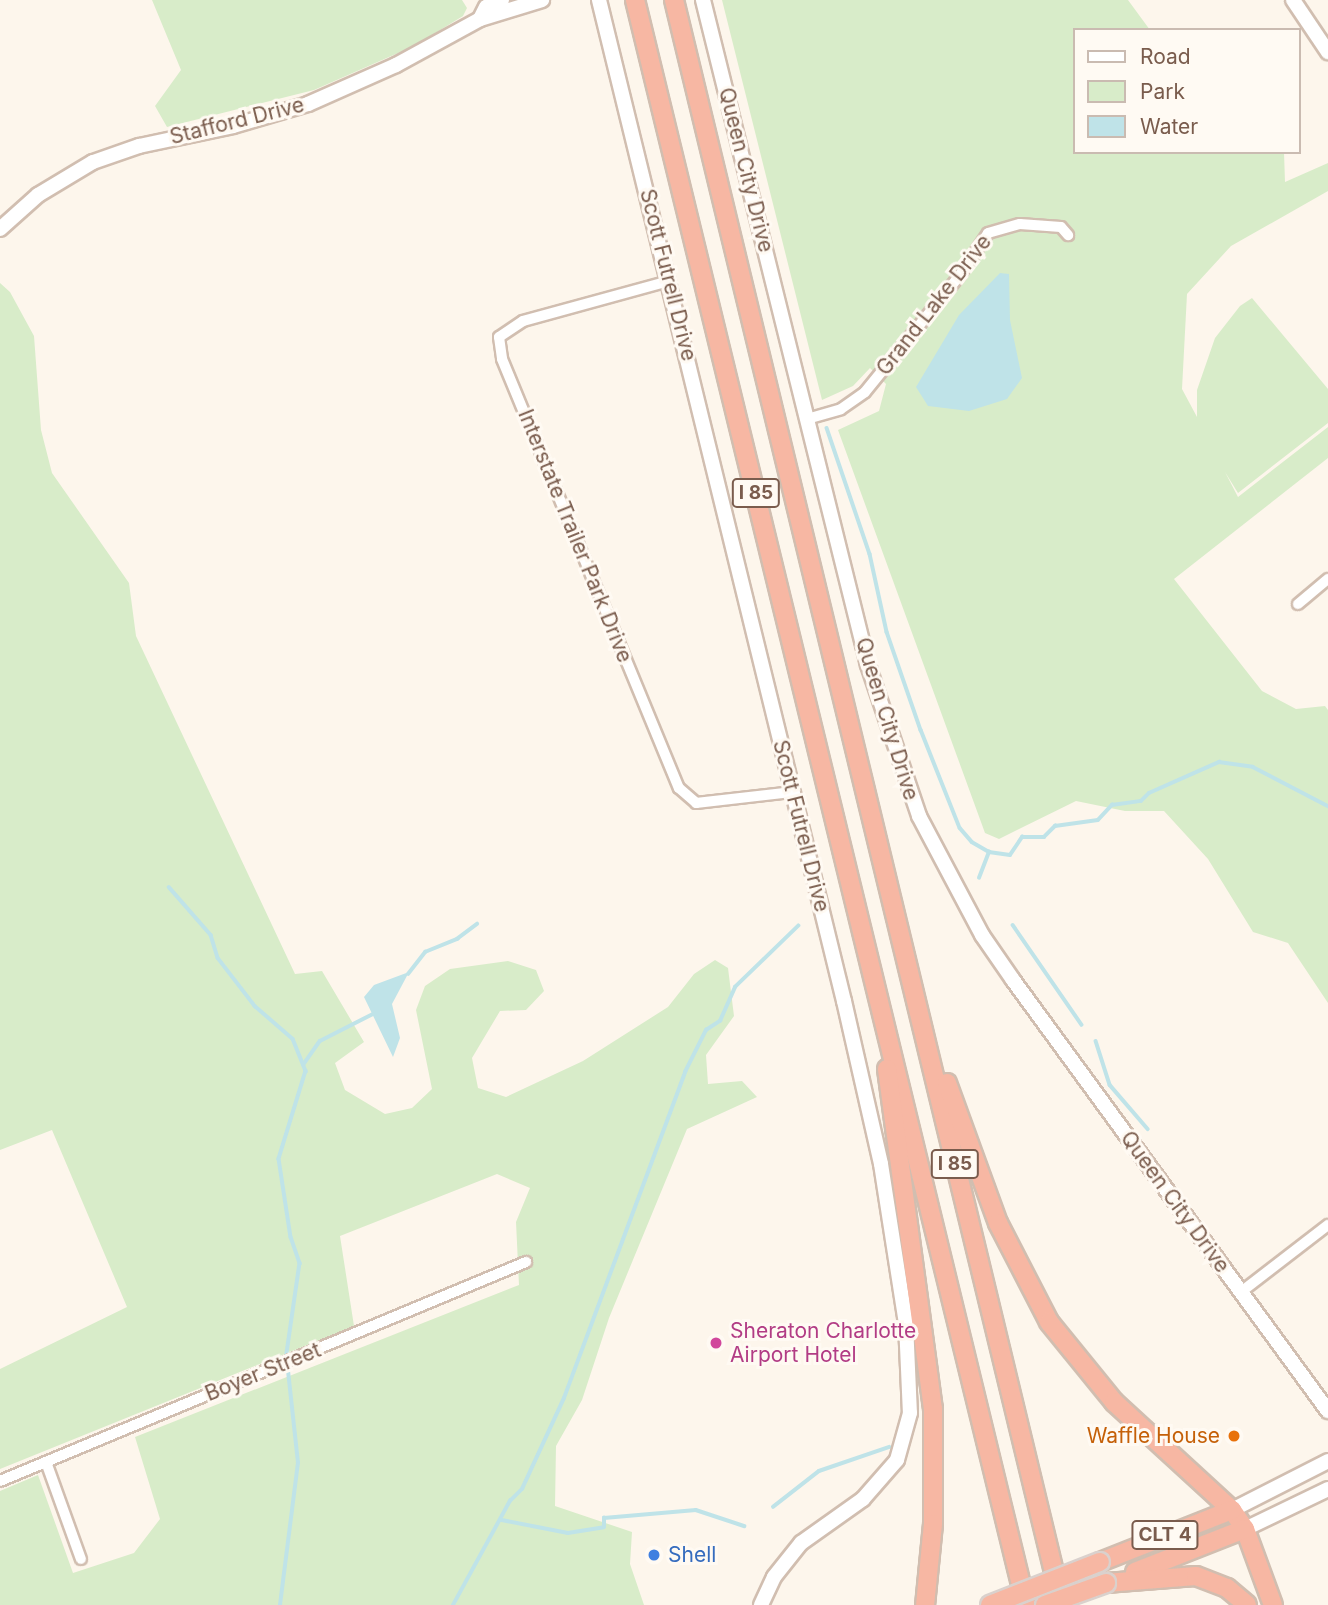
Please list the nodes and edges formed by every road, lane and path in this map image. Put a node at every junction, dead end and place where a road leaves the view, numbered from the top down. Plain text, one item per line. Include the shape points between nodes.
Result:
1 (502, 0) edge
2 (542, 0) edge
3 (599, 0) edge
4 (635, 0) edge
5 (674, 0) edge
6 (703, 0) edge
7 (1293, 0) edge
8 (480, 19) junction
9 (1328, 52) edge
10 (0, 229) edge
11 (1068, 235) dead end
12 (669, 281) junction
13 (807, 419) junction
14 (1328, 579) edge
15 (1298, 604) dead end
16 (793, 792) junction
17 (901, 932) junction
18 (877, 986) junction
19 (1328, 1225) edge
20 (526, 1262) dead end
21 (1241, 1292) junction
22 (1328, 1411) edge
23 (1328, 1461) edge
24 (46, 1462) junction
25 (0, 1481) edge
26 (1328, 1489) edge
27 (1232, 1510) junction
28 (1245, 1530) junction
29 (81, 1559) dead end
30 (925, 1579) junction
31 (1106, 1583) junction
32 (761, 1605) edge
33 (913, 1605) edge
34 (925, 1605) edge
35 (990, 1605) edge
36 (1026, 1605) edge
37 (1045, 1605) edge
38 (1062, 1605) edge
39 (1247, 1605) edge
40 (1273, 1605) edge

1 - 8 street, Stafford Drive via 486,7
2 - 8 street, Stafford Drive
3 - 12 street, Scott Futrell Drive
4 - 18 highway, I 85
5 - 17 highway, I 85
6 - 13 street, Queen City Drive
7 - 9 street
8 - 10 street, Stafford Drive via 396,65 308,104 93,162 38,195
11 - 13 street, Grand Lake Drive via 1061,227 1020,224 988,233 960,275 865,392 842,409
12 - 16 street, Scott Futrell Drive
12 - 16 street, Interstate Trailer Park Drive via 523,321 499,337 502,359 679,788 696,803
13 - 21 street, Queen City Drive via 880,709 902,776 939,859 1013,981
14 - 15 street
16 - 32 street, Scott Futrell Drive via 881,1164 905,1310 910,1413 904,1442 890,1472 863,1499 801,1543 774,1577
17 - 27 highway via 969,1154 1035,1299 1067,1348 1114,1402
17 - 38 highway, I 85
18 - 30 highway via 931,1383 933,1524
18 - 36 highway, I 85
19 - 21 street
20 - 24 street, Boyer Street
21 - 22 street, Queen City Drive
23 - 27 street
24 - 25 street, Boyer Street
24 - 29 street
26 - 28 street
27 - 28 highway
27 - 35 highway, CLT 4, bridge
28 - 31 highway
28 - 40 highway
30 - 33 highway
30 - 34 highway
31 - 37 highway, bridge
31 - 39 highway via 1196,1576 1227,1588

